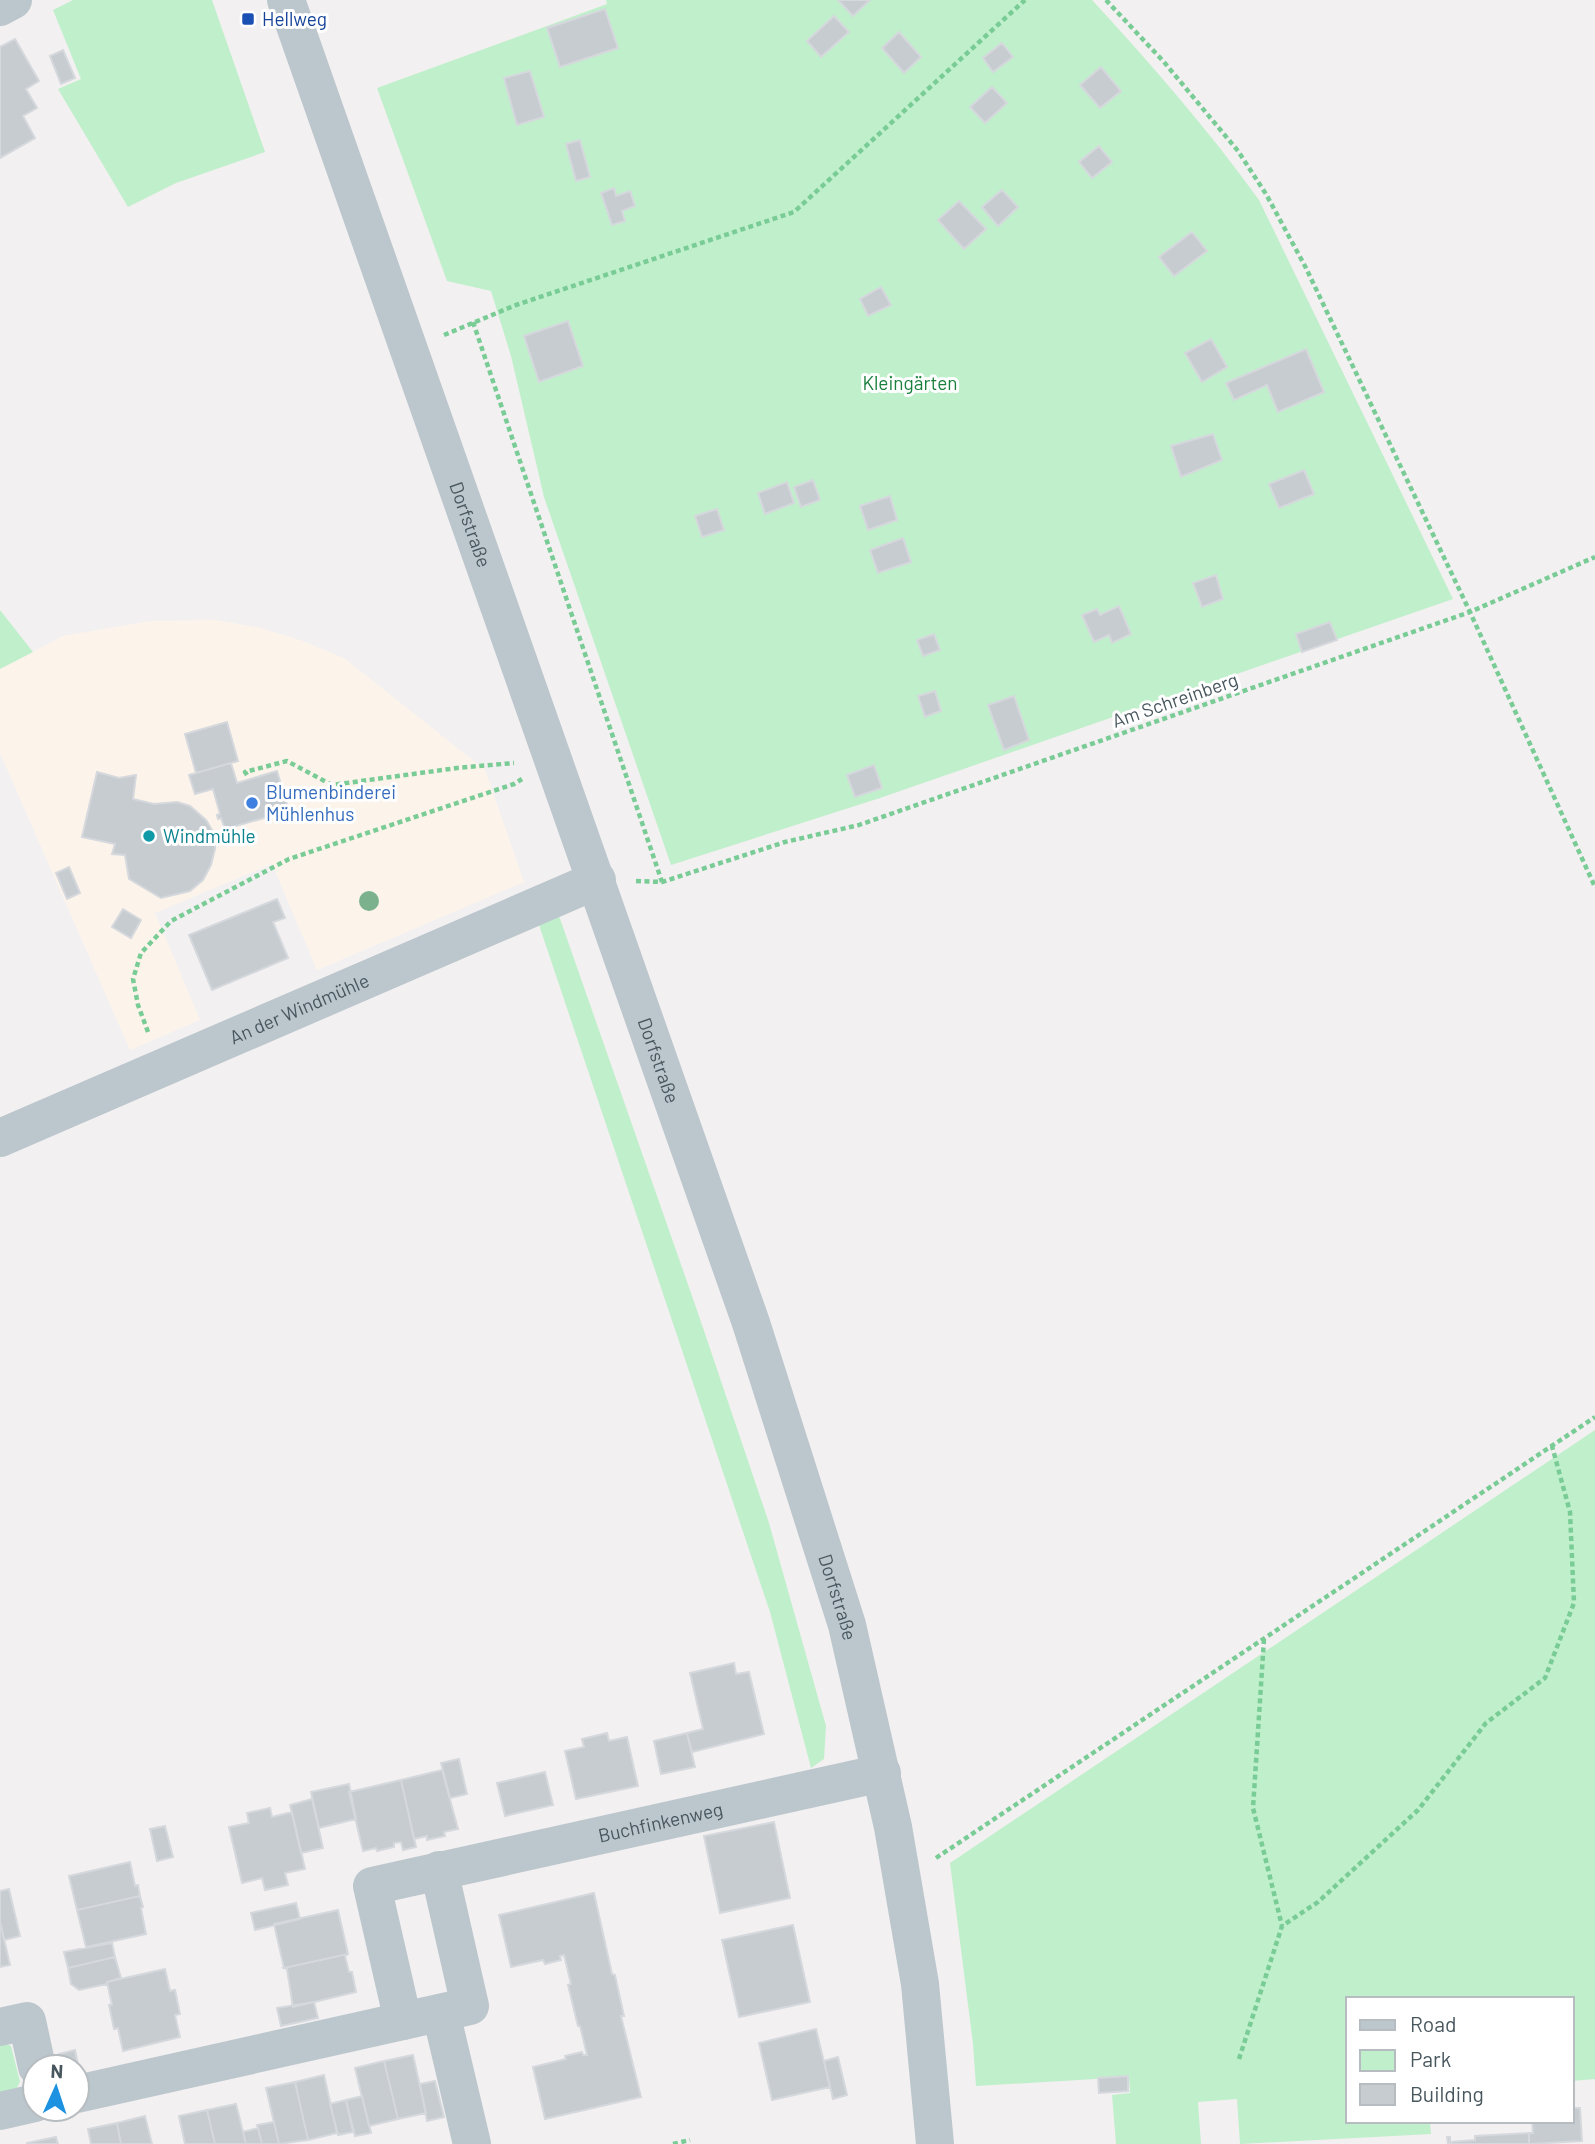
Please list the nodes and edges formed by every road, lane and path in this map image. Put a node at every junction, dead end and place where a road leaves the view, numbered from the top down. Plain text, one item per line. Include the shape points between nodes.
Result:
1 (13, 0) edge
2 (286, 0) edge
3 (1025, 0) edge
4 (1106, 0) edge
5 (0, 7) edge
6 (473, 322) junction
7 (410, 349) junction
8 (1595, 557) edge
9 (1470, 611) junction
10 (553, 757) junction
11 (247, 775) dead end
12 (597, 880) junction
13 (662, 882) junction
14 (1595, 887) edge
15 (162, 1069) junction
16 (0, 1138) edge
17 (1595, 1417) edge
18 (1552, 1446) junction
19 (1264, 1639) junction
20 (882, 1773) junction
21 (439, 1870) junction
22 (902, 1879) junction
23 (1282, 1926) junction
24 (441, 2013) junction
25 (403, 2021) junction
26 (0, 2027) edge
27 (34, 2053) edge
28 (1240, 2060) dead end
29 (91, 2091) edge
30 (21, 2107) edge
31 (0, 2111) edge
32 (690, 2140) dead end
33 (472, 2144) edge
34 (673, 2144) edge
35 (935, 2144) edge

1 - 5 street
2 - 7 street, Dorfstraße
3 - 6 path via 794,212
4 - 9 path via 1238,151 1266,194
6 - 7 path
6 - 13 path
7 - 10 street, Dorfstraße
8 - 9 path, Am Schreinberg
9 - 13 path, Am Schreinberg via 859,825 785,842
9 - 14 path
10 - 11 path via 332,785 287,761
10 - 12 street, Dorfstraße
10 - 15 path via 514,784 289,859 171,921 141,953 133,979
12 - 13 path, Am Schreinberg
12 - 15 street, An der Windmühle
12 - 20 street, Dorfstraße via 804,1484 848,1625
15 - 16 street, An der Windmühle
17 - 18 path
18 - 19 path
18 - 23 path via 1570,1512 1574,1603 1545,1678 1486,1723 1418,1810 1318,1902
19 - 22 path
19 - 23 path via 1253,1808
20 - 21 street, Buchfinkenweg
20 - 22 street, Dorfstraße
21 - 24 street via 470,2006
21 - 25 street, Buchfinkenweg via 372,1886
22 - 35 street, Dorfstraße via 920,1984
23 - 28 path
24 - 25 street
24 - 33 street
25 - 29 street
26 - 27 street via 27,2021
30 - 31 street
32 - 34 path

